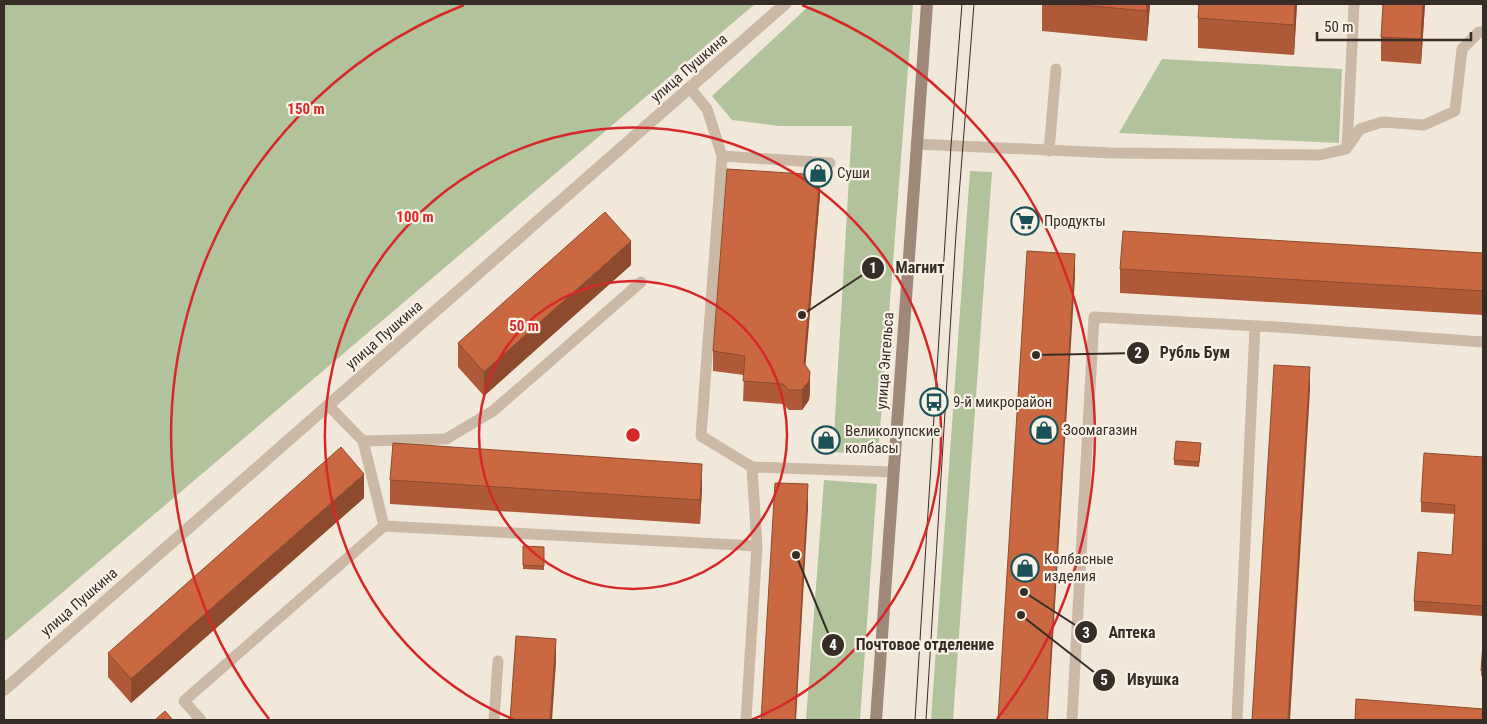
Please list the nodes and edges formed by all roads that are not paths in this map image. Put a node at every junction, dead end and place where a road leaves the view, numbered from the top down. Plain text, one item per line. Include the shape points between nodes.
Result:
1 (785, 4) edge
2 (927, 4) edge
3 (1354, 4) edge
4 (1483, 32) edge
5 (1056, 69) dead end
6 (690, 88) junction
7 (916, 144) junction
8 (1346, 149) junction
9 (1049, 150) junction
10 (722, 156) junction
11 (830, 163) dead end
12 (641, 282) dead end
13 (1255, 326) junction
14 (1483, 342) edge
15 (328, 405) junction
16 (363, 441) junction
17 (752, 467) junction
18 (893, 472) junction
19 (384, 526) junction
20 (757, 546) junction
21 (498, 661) dead end
22 (4, 690) edge
23 (201, 720) edge
24 (494, 720) edge
25 (746, 720) edge
26 (876, 720) edge
27 (1072, 720) edge
28 (1237, 720) edge

1 - 6 street, улица Пушкина
2 - 7 main road, улица Энгельса
3 - 8 lane
4 - 8 lane via 1479,32 1462,49 1455,111 1424,125 1382,122 1360,129
5 - 9 lane
6 - 10 lane via 707,109
6 - 15 street, улица Пушкина
7 - 9 lane
7 - 18 main road, улица Энгельса
8 - 9 lane via 1320,156
10 - 11 lane
10 - 17 lane via 702,436
12 - 16 lane via 493,411 446,439
13 - 14 lane
13 - 27 lane via 1094,317
13 - 28 lane
15 - 16 lane
15 - 22 street, улица Пушкина
16 - 19 lane
17 - 18 lane
17 - 20 lane
18 - 26 main road, улица Энгельса
19 - 20 lane
19 - 23 lane via 184,701
20 - 25 lane
21 - 24 lane

